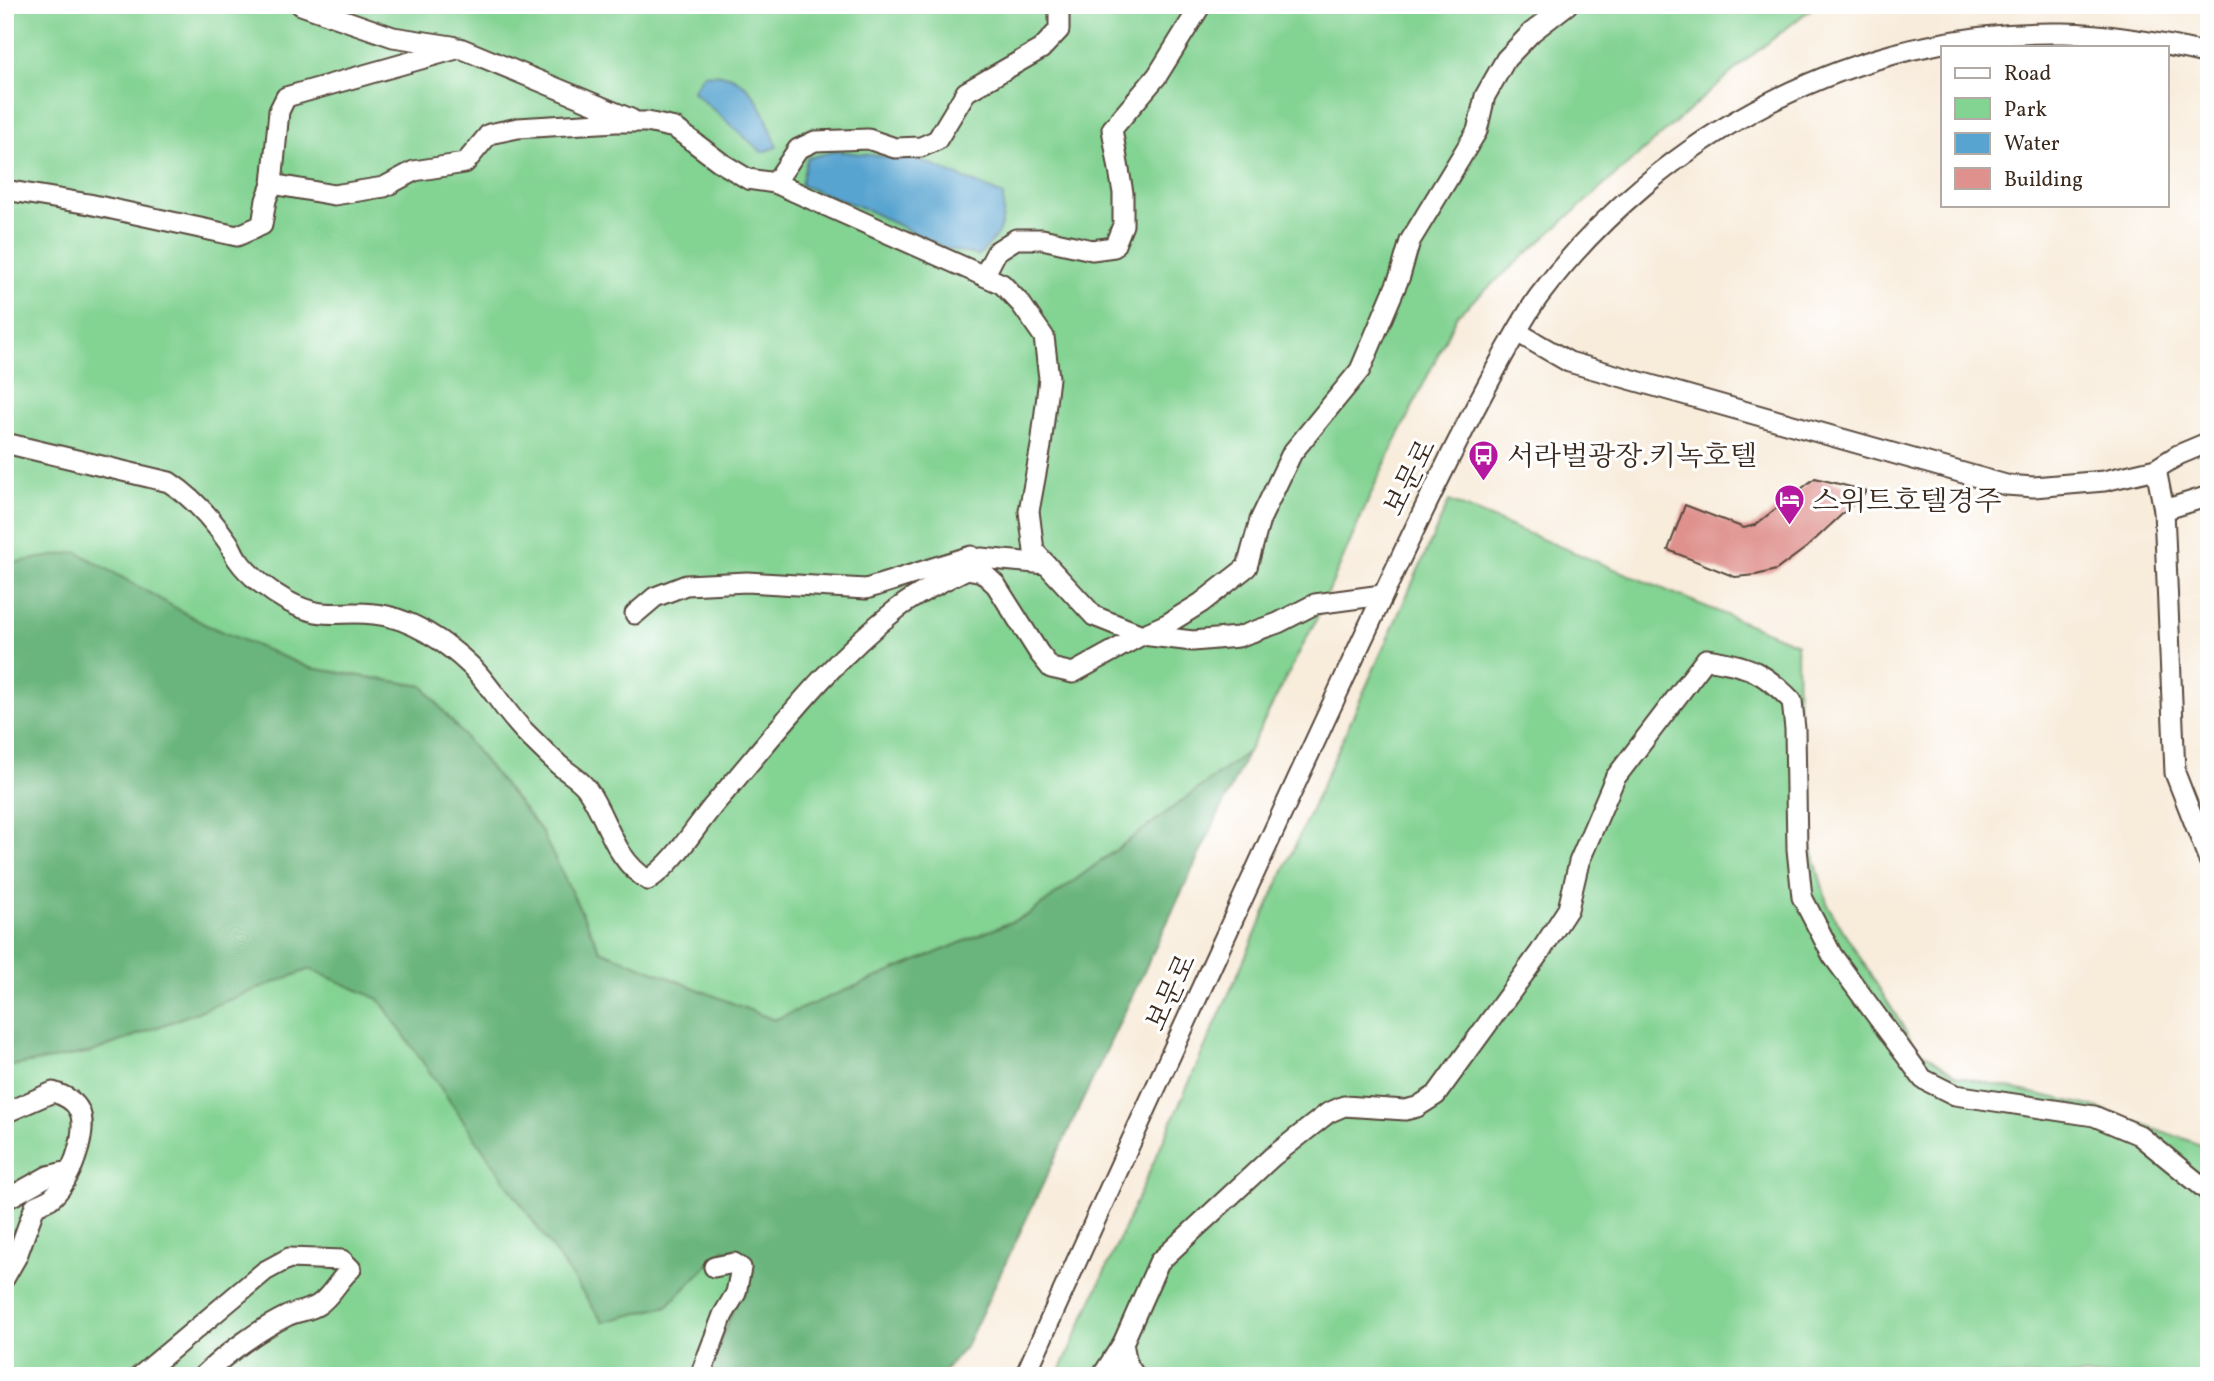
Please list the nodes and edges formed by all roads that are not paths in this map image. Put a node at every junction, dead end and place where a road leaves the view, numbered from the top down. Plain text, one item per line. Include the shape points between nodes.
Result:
1 (301, 5) edge
2 (1059, 5) edge
3 (1201, 5) edge
4 (1567, 5) edge
5 (2167, 46) edge
6 (2168, 46) edge
7 (460, 48) junction
8 (2209, 54) edge
9 (639, 122) junction
10 (775, 183) junction
11 (272, 184) junction
12 (5, 190) edge
13 (984, 276) junction
14 (1517, 332) junction
15 (2209, 442) edge
16 (5, 443) edge
17 (2156, 469) junction
18 (2209, 496) edge
19 (2164, 510) junction
20 (1040, 558) junction
21 (967, 569) junction
22 (1382, 595) junction
23 (635, 614) dead end
24 (1142, 635) junction
25 (2209, 860) edge
26 (5, 1113) edge
27 (69, 1171) junction
28 (2209, 1192) edge
29 (5, 1199) edge
30 (714, 1267) dead end
31 (5, 1277) edge
32 (1123, 1343) junction
33 (141, 1376) edge
34 (203, 1376) edge
35 (699, 1376) edge
36 (1025, 1376) edge
37 (1102, 1376) edge
38 (1135, 1376) edge

1 - 7 street via 393,37
2 - 10 street via 1059,30 1041,49 966,92 937,140 921,147 895,148 868,139 815,141 798,149
3 - 13 street via 1157,76 1112,128 1123,193 1123,225 1114,247 1092,250 1042,239 1016,239 997,251
4 - 24 street via 1506,59 1485,96 1477,131 1410,241 1360,370 1292,453 1260,520 1247,567 1201,603
5 - 14 street, 보문로 via 2064,33 1984,37 1854,65 1805,84 1762,104 1661,170 1577,252 1537,298
6 - 8 street, 보문로
7 - 9 street
7 - 11 street via 286,97 279,111
9 - 10 street via 675,128 748,179
9 - 11 street via 517,128 489,134 465,163 414,171 384,187 334,195
10 - 13 street
11 - 12 street via 262,225 237,236
13 - 20 street via 1002,284 1044,337 1049,378 1029,512
14 - 17 street via 1569,362 2006,485 2083,485
14 - 22 street, 보문로
15 - 17 street
16 - 21 street via 169,482 213,522 251,574 284,599 326,615 388,617 448,646 472,667 522,729 586,787 622,855 648,880 663,870 778,728 849,652 898,608
17 - 19 street
18 - 19 street
19 - 25 street via 2175,773
20 - 21 street via 981,558
20 - 23 street via 986,551 866,589 747,582 686,585 655,597
20 - 24 street via 1094,616
21 - 24 street via 982,572 996,584 1051,668 1073,673
22 - 24 street via 1315,604 1238,636 1193,641
22 - 36 street, 보문로
26 - 27 street via 53,1092 65,1095 80,1111 82,1136
27 - 29 street via 48,1176
27 - 31 street via 59,1190 35,1206
28 - 32 street via 2139,1135 2094,1116 1955,1095 1923,1079 1832,955 1802,897 1792,701 1766,676 1737,663 1706,659 1615,778 1579,862 1568,909 1436,1095 1405,1110 1345,1106 1328,1113 1272,1157 1158,1262
30 - 35 street via 734,1263 741,1268 736,1293
32 - 37 street
32 - 38 street
33 - 34 street via 265,1271 289,1258 342,1260 351,1269 317,1306 289,1315 257,1334

